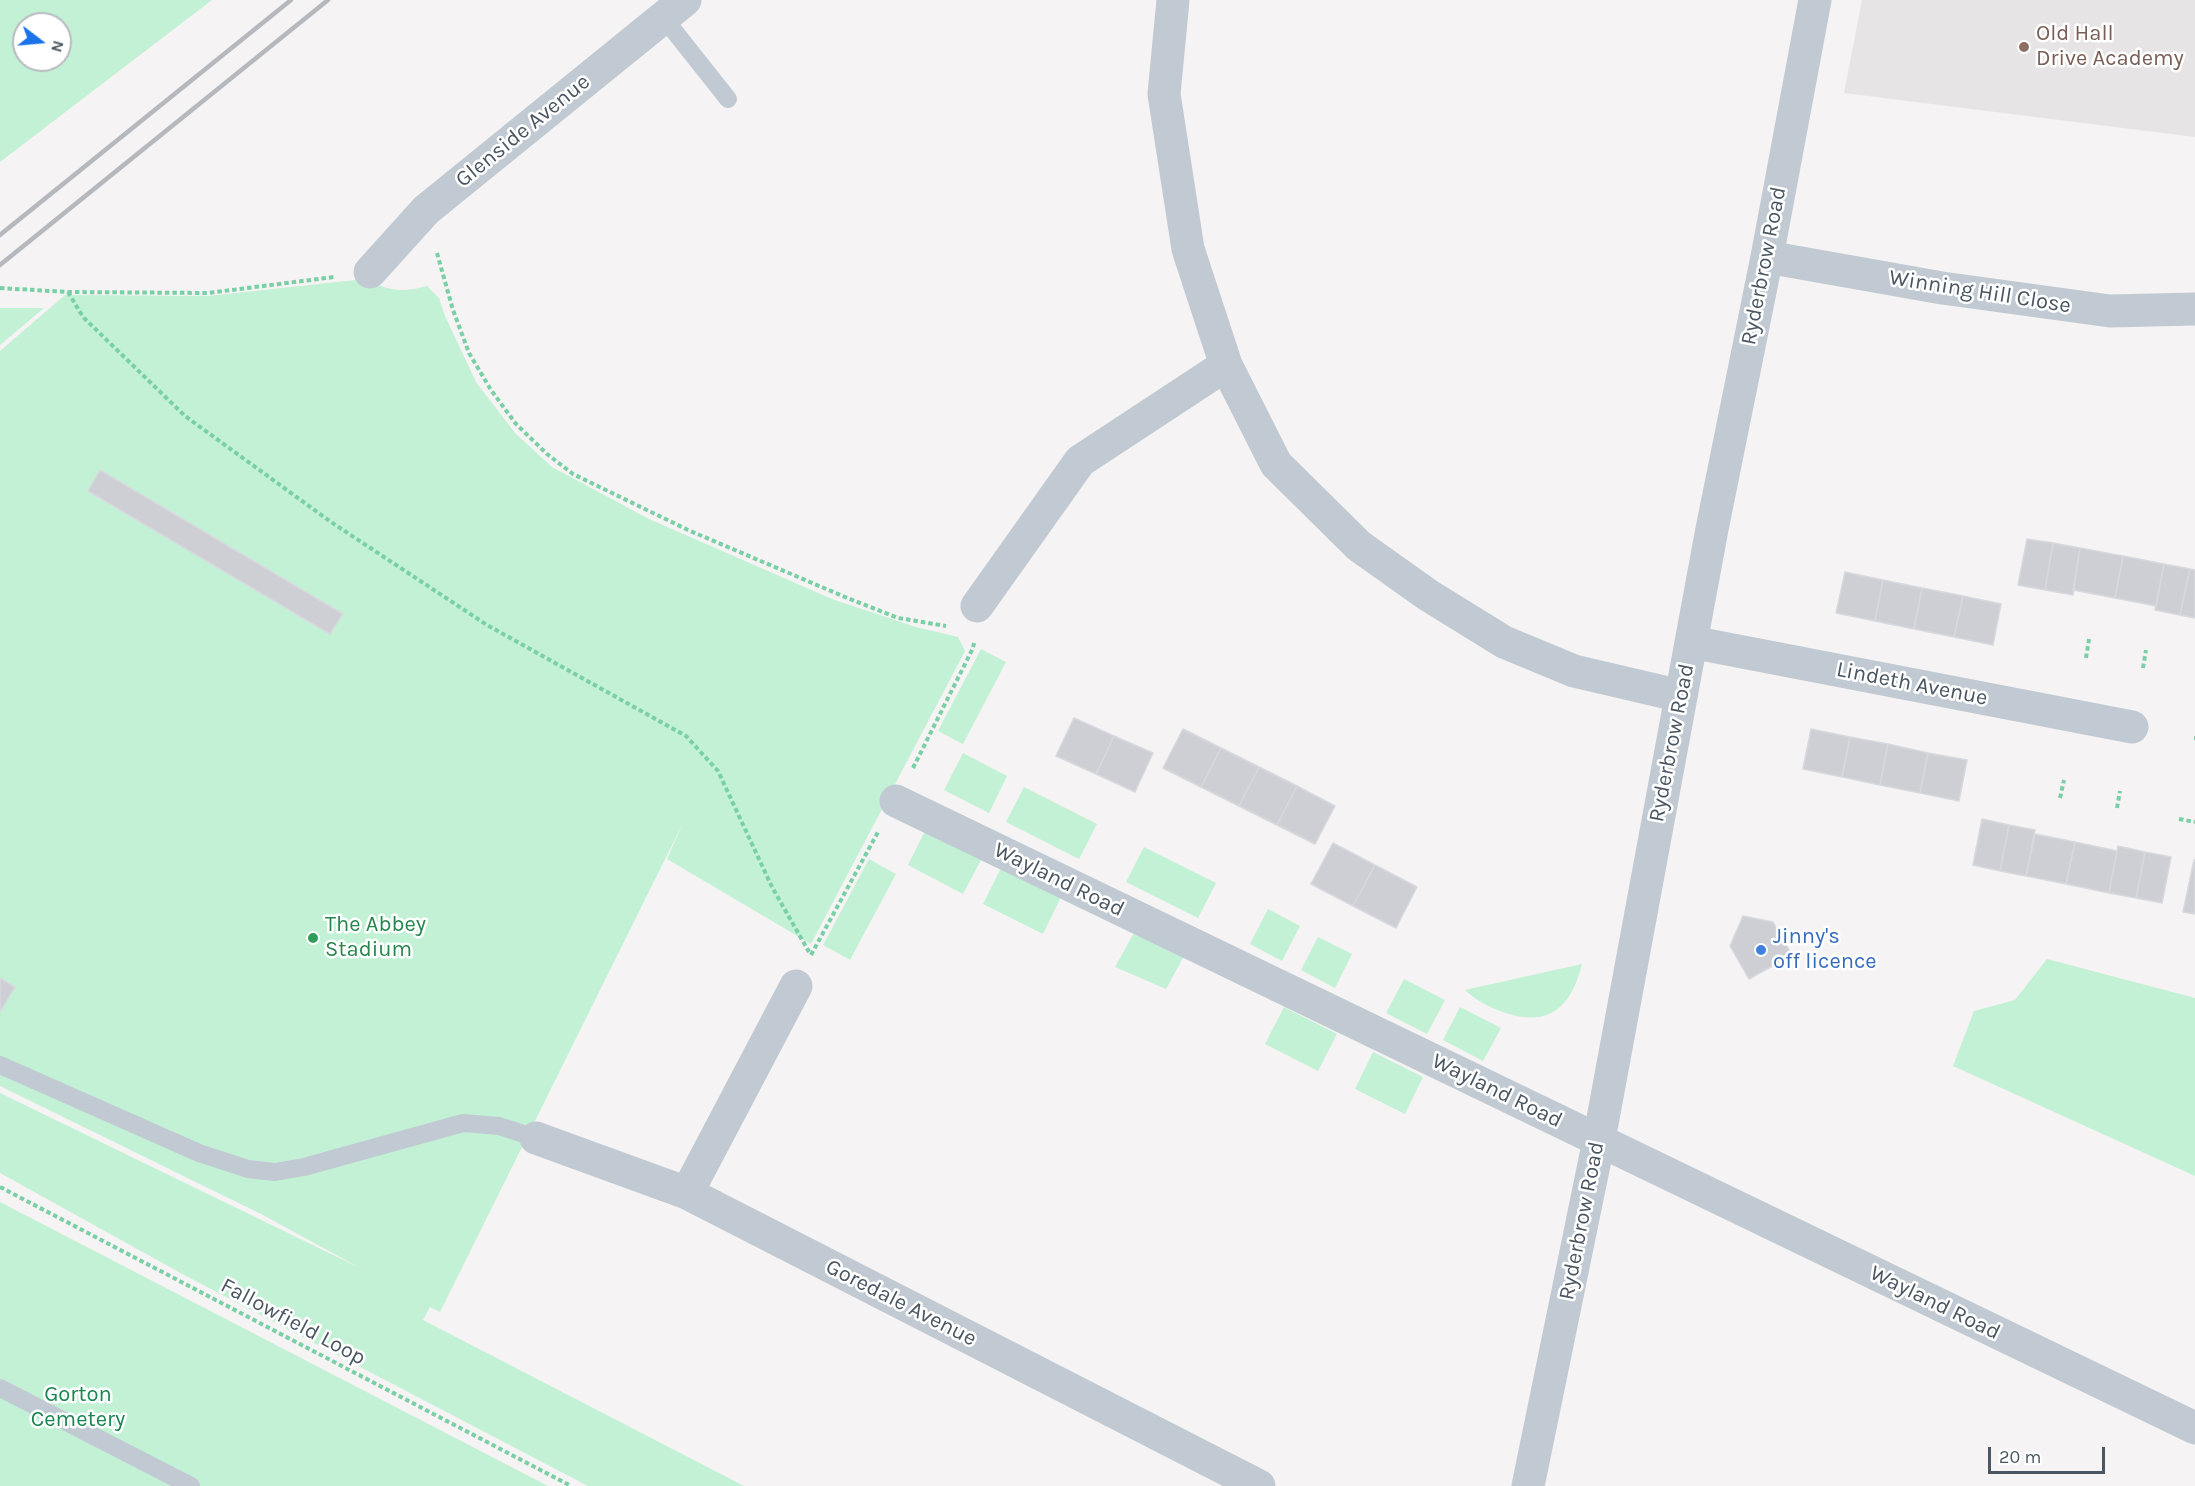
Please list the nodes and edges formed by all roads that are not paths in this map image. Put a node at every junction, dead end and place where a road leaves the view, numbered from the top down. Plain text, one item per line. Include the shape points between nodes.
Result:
1 (1815, 0) edge
2 (1166, 4) edge
3 (674, 9) edge
4 (728, 99) dead end
5 (1767, 257) junction
6 (370, 272) road end
7 (2195, 309) edge
8 (1226, 364) junction
9 (977, 606) road end
10 (1692, 642) junction
11 (1681, 696) junction
12 (2132, 727) dead end
13 (896, 801) dead end
14 (796, 986) dead end
15 (0, 1065) edge
16 (536, 1138) joint
17 (1599, 1140) junction
18 (687, 1193) junction
19 (0, 1388) edge
20 (2195, 1428) edge
21 (191, 1486) edge
22 (1258, 1486) edge
23 (1528, 1486) edge

1 - 5 street, Ryderbrow Road
2 - 8 street via 1164,94 1188,249
3 - 4 lane
3 - 6 street, Glenside Avenue via 426,210
5 - 7 street, Winning Hill Close via 1942,288 2110,311
5 - 10 street, Ryderbrow Road
8 - 9 street via 1080,461
8 - 11 street via 1276,464 1359,546 1504,642 1574,670
10 - 11 street, Ryderbrow Road
10 - 12 street, Lindeth Avenue
11 - 17 street, Ryderbrow Road
13 - 17 street, Wayland Road
14 - 18 street
15 - 16 lane via 199,1153 248,1169 275,1172 304,1167 463,1122 499,1126
16 - 18 street, Goredale Avenue
17 - 20 street, Wayland Road
17 - 23 street, Ryderbrow Road
18 - 22 street, Goredale Avenue
19 - 21 lane

